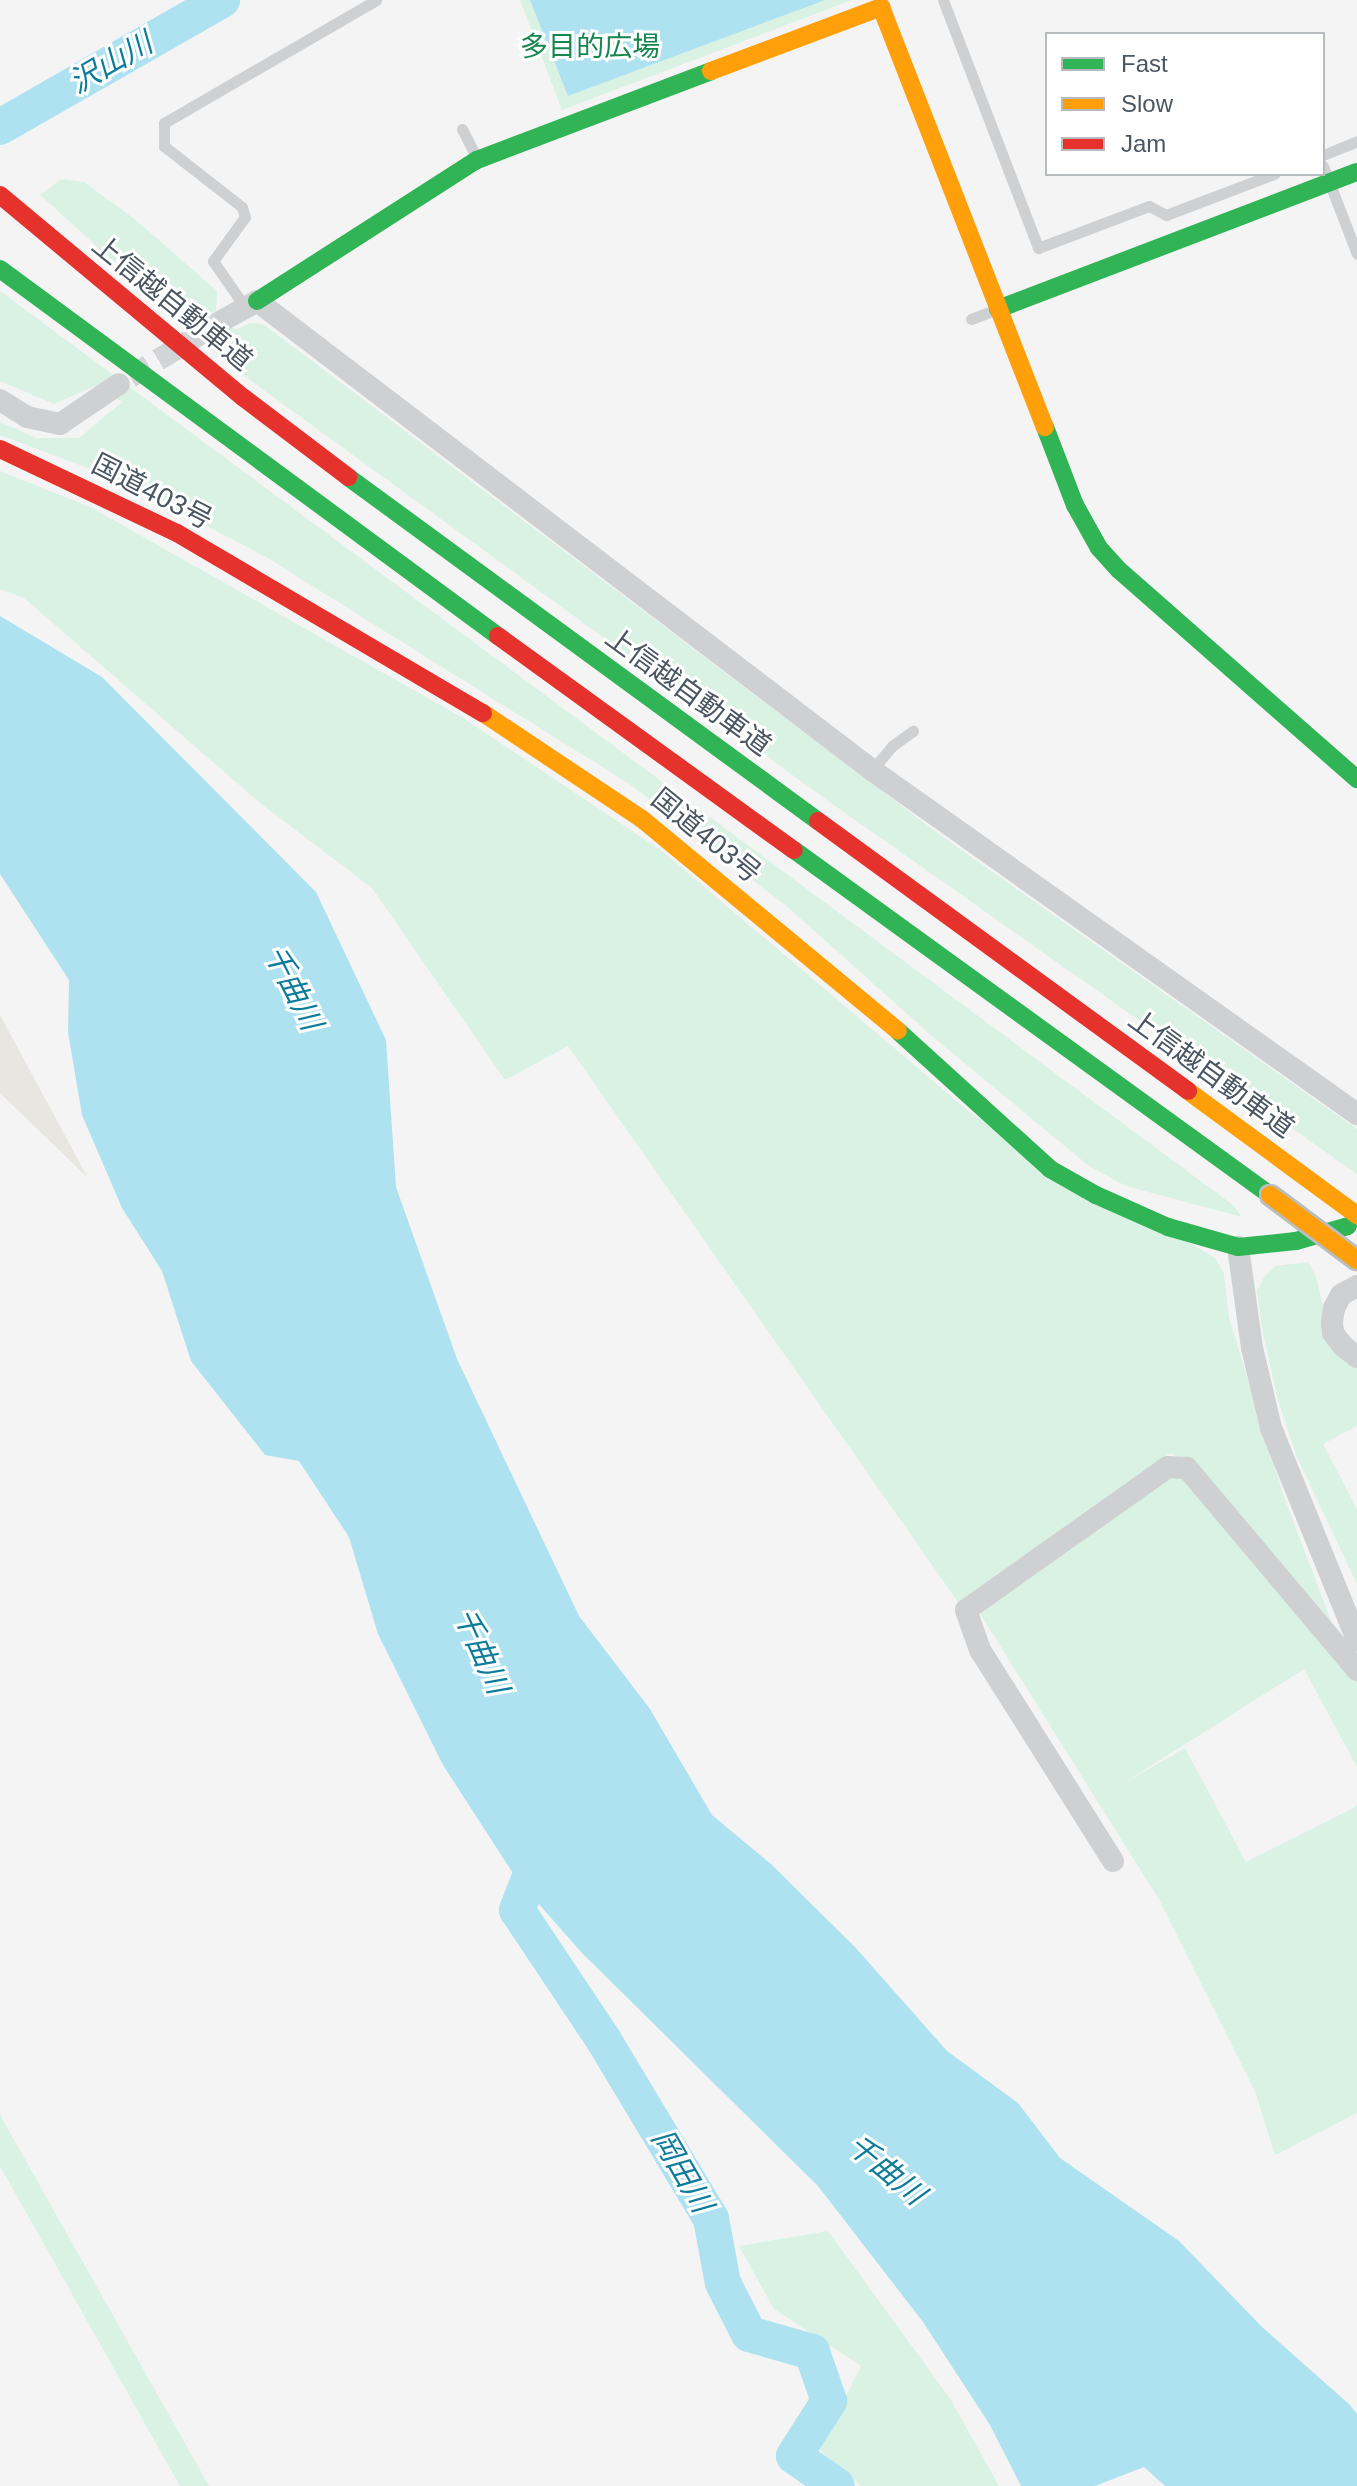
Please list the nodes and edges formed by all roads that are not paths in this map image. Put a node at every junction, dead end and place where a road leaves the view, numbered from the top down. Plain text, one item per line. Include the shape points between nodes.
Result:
1 (376, 0) edge
2 (943, 0) edge
3 (878, 2) edge
4 (462, 129) dead end
5 (1357, 141) edge
6 (1325, 154) edge
7 (477, 160) junction
8 (1357, 172) edge
9 (1326, 174) edge
10 (1269, 176) edge
11 (1321, 176) edge
12 (0, 195) edge
13 (1357, 254) edge
14 (0, 269) edge
15 (251, 304) junction
16 (998, 309) junction
17 (225, 319) tunnel mouth
18 (971, 319) dead end
19 (119, 384) tunnel mouth
20 (0, 400) edge
21 (0, 449) edge
22 (913, 731) dead end
23 (872, 770) junction
24 (1357, 779) edge
25 (1357, 1114) edge
26 (1357, 1215) edge
27 (1357, 1224) edge
28 (1238, 1247) junction
29 (1357, 1260) edge
30 (1357, 1286) edge
31 (1357, 1357) edge
32 (1357, 1640) edge
33 (1357, 1670) edge
34 (1113, 1861) dead end

1 - 15 lane via 164,123 164,146 242,207 245,217 213,261
2 - 10 lane via 1038,248 1149,206 1166,215
3 - 7 main road
3 - 16 main road
4 - 7 lane
5 - 6 lane
7 - 15 main road
8 - 9 main road
9 - 13 lane
11 - 16 main road
12 - 26 main road, 上信越自動車道 via 163,333 378,500
14 - 29 main road, bridge
15 - 17 street
15 - 23 street
16 - 18 lane
16 - 24 main road via 1075,505 1099,548
19 - 20 street via 60,424 27,417
21 - 28 main road, 国道403号 via 177,533 485,714 642,819 862,998 1050,1169 1168,1227
22 - 23 lane
23 - 25 street
27 - 28 main road, 国道403号 via 1296,1241
28 - 32 street via 1252,1348 1271,1428
30 - 31 street via 1341,1295 1332,1323 1333,1333
33 - 34 street via 1187,1468 1168,1467 966,1610 980,1650

